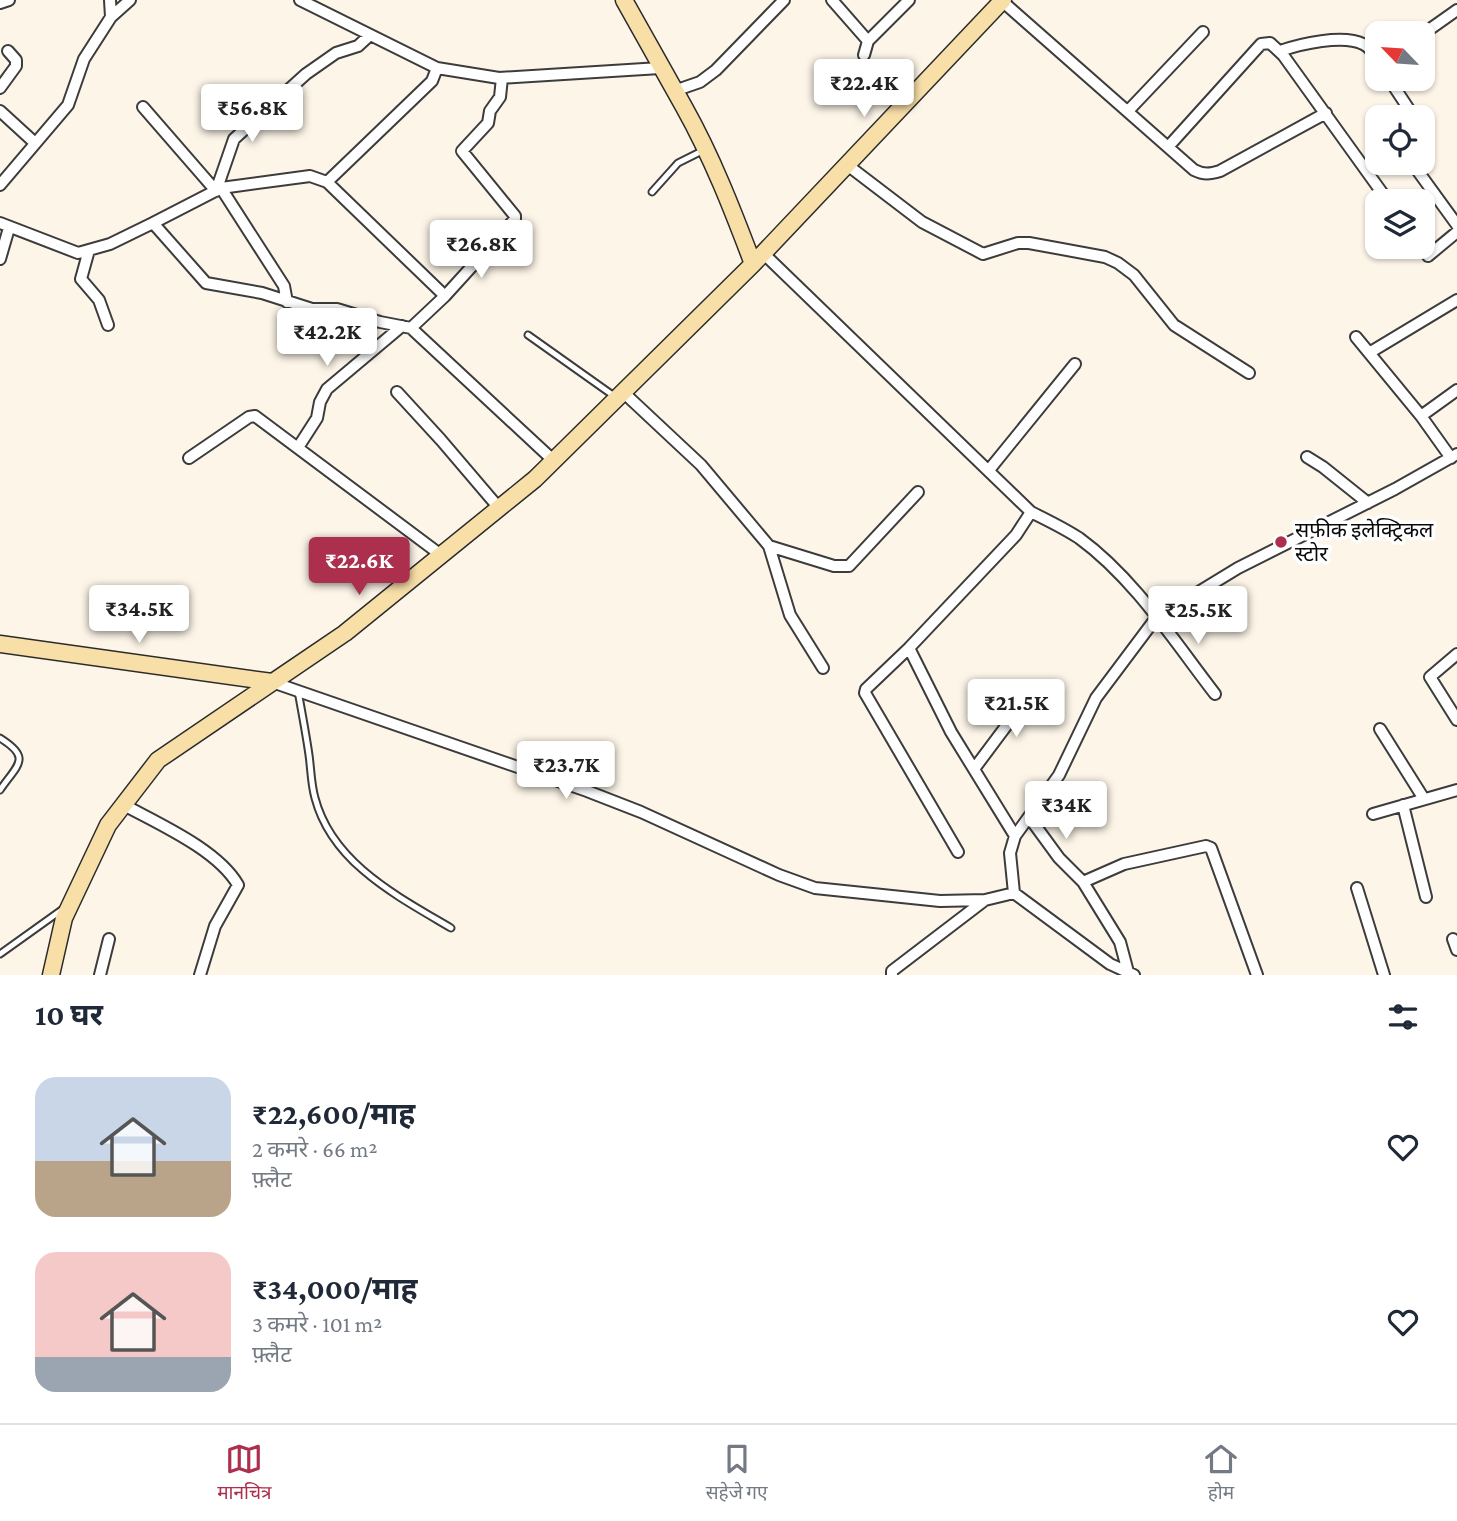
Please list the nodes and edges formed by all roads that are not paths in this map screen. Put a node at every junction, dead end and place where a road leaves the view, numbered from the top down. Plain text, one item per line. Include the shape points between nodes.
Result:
1 (9, 0) edge
2 (110, 0) edge
3 (130, 0) edge
4 (300, 0) edge
5 (624, 0) edge
6 (783, 0) edge
7 (832, 0) edge
8 (909, 0) edge
9 (1003, 0) edge
10 (0, 3) edge
11 (1457, 10) edge
12 (111, 17) junction
13 (1435, 26) edge
14 (1203, 32) dead end
15 (370, 35) junction
16 (868, 41) junction
17 (1365, 46) edge
18 (8, 51) dead end
19 (1280, 51) junction
20 (864, 55) dead end
21 (437, 68) junction
22 (660, 68) junction
23 (502, 78) junction
24 (0, 88) edge
25 (674, 91) junction
26 (143, 107) dead end
27 (0, 111) edge
28 (1128, 111) junction
29 (1326, 113) junction
30 (35, 143) junction
31 (1168, 147) junction
32 (705, 149) junction
33 (846, 164) junction
34 (1421, 175) edge
35 (327, 182) junction
36 (0, 185) edge
37 (1380, 189) edge
38 (219, 190) junction
39 (652, 192) dead end
40 (153, 223) junction
41 (1457, 225) edge
42 (5, 226) edge
43 (1457, 232) edge
44 (89, 250) junction
45 (1435, 250) edge
46 (758, 258) junction
47 (0, 259) edge
48 (445, 296) junction
49 (1457, 300) edge
50 (287, 302) junction
51 (108, 325) dead end
52 (406, 327) junction
53 (528, 335) dead end
54 (1356, 337) dead end
55 (1369, 354) junction
56 (1075, 364) dead end
57 (1249, 373) dead end
58 (1457, 390) edge
59 (397, 392) dead end
60 (620, 395) junction
61 (1421, 416) junction
62 (299, 446) junction
63 (1307, 457) dead end
64 (1455, 457) edge
65 (189, 458) dead end
66 (554, 461) junction
67 (989, 470) junction
68 (918, 492) dead end
69 (1368, 503) junction
70 (499, 508) junction
71 (1031, 512) junction
72 (769, 546) junction
73 (441, 555) junction
74 (1156, 618) junction
75 (0, 644) edge
76 (909, 648) junction
77 (1457, 654) edge
78 (822, 668) dead end
79 (1430, 677) junction
80 (1416, 681) dead end
81 (272, 682) junction
82 (1033, 690) dead end
83 (298, 691) junction
84 (1215, 694) dead end
85 (1457, 720) edge
86 (1380, 729) dead end
87 (0, 737) edge
88 (974, 769) junction
89 (0, 790) edge
90 (1457, 790) edge
91 (1424, 799) junction
92 (124, 805) junction
93 (1403, 805) junction
94 (1373, 814) dead end
95 (1029, 817) junction
96 (1015, 836) junction
97 (958, 852) dead end
98 (1083, 882) junction
99 (1357, 888) dead end
100 (1014, 893) junction
101 (1426, 897) dead end
102 (985, 900) junction
103 (72, 902) junction
104 (452, 928) dead end
105 (109, 939) dead end
106 (0, 954) edge
107 (1131, 974) edge
108 (51, 975) edge
109 (100, 975) edge
110 (200, 975) edge
111 (892, 975) edge
112 (1257, 975) edge
113 (1384, 975) edge

1 - 10 street
2 - 12 street
3 - 12 street
4 - 15 street
5 - 22 main road
6 - 25 street via 716,70 700,82
7 - 16 street
8 - 16 street
9 - 28 street
9 - 33 main road
11 - 13 street
12 - 30 street via 84,59 68,105
14 - 28 street
15 - 21 street
15 - 38 street via 306,74 234,139
16 - 20 street
17 - 19 street via 1310,42
18 - 24 street via 16,66
19 - 29 street
19 - 31 street via 1270,43 1261,44
21 - 23 street
21 - 35 street via 432,81
22 - 23 street
22 - 25 main road
23 - 48 street via 500,97 488,123 462,152 516,216
25 - 32 main road
26 - 38 street
27 - 30 street
28 - 31 street
29 - 31 street via 1210,174 1194,170
29 - 37 street
30 - 36 street
32 - 39 lane via 678,163
32 - 46 main road
33 - 46 main road
33 - 57 street via 922,222 983,254 1029,243 1118,263 1141,282 1174,325
34 - 41 street
35 - 38 street via 310,176
35 - 48 street
38 - 40 street
38 - 50 street via 284,286
40 - 44 street
40 - 50 street via 206,283
42 - 44 street via 78,253
42 - 47 street
43 - 45 street
44 - 51 street via 81,279 99,300
46 - 60 main road
46 - 67 street
48 - 52 street
49 - 55 street
50 - 52 street
52 - 62 street via 327,389 317,418
52 - 66 street
53 - 60 lane
54 - 55 street
55 - 61 street
56 - 67 street
58 - 61 street
59 - 70 street
60 - 66 main road
60 - 72 street via 701,465
61 - 64 street
62 - 65 street via 252,415
62 - 73 street
63 - 69 street
64 - 69 street
66 - 70 main road
67 - 71 street
68 - 72 street via 849,566 834,566
69 - 74 street via 1238,568
70 - 73 main road
71 - 74 street via 1081,540 1114,569
71 - 76 street via 1016,535
72 - 78 street via 790,615
73 - 81 main road via 345,633
74 - 84 street
74 - 95 street via 1096,698 1059,775
75 - 81 main road
76 - 88 street
76 - 97 street via 866,689 866,696
77 - 79 street
79 - 80 street
79 - 85 street
81 - 83 street
81 - 92 main road via 158,760
82 - 88 street
83 - 102 street via 587,791 815,888 940,901
83 - 104 lane via 314,796 338,845 360,869 394,894
86 - 91 street
87 - 89 lane via 15,747 20,761
88 - 96 street
90 - 91 street
91 - 93 street
92 - 103 main road via 108,825
92 - 110 street via 211,856 238,885 215,926
93 - 94 street
93 - 101 street
95 - 96 street
95 - 98 street
96 - 100 street via 1010,853
98 - 107 street via 1120,942
98 - 112 street via 1124,864 1209,846
99 - 113 street
100 - 102 street
100 - 107 street via 1110,964
102 - 111 street
103 - 106 lane
103 - 108 main road
105 - 109 street

